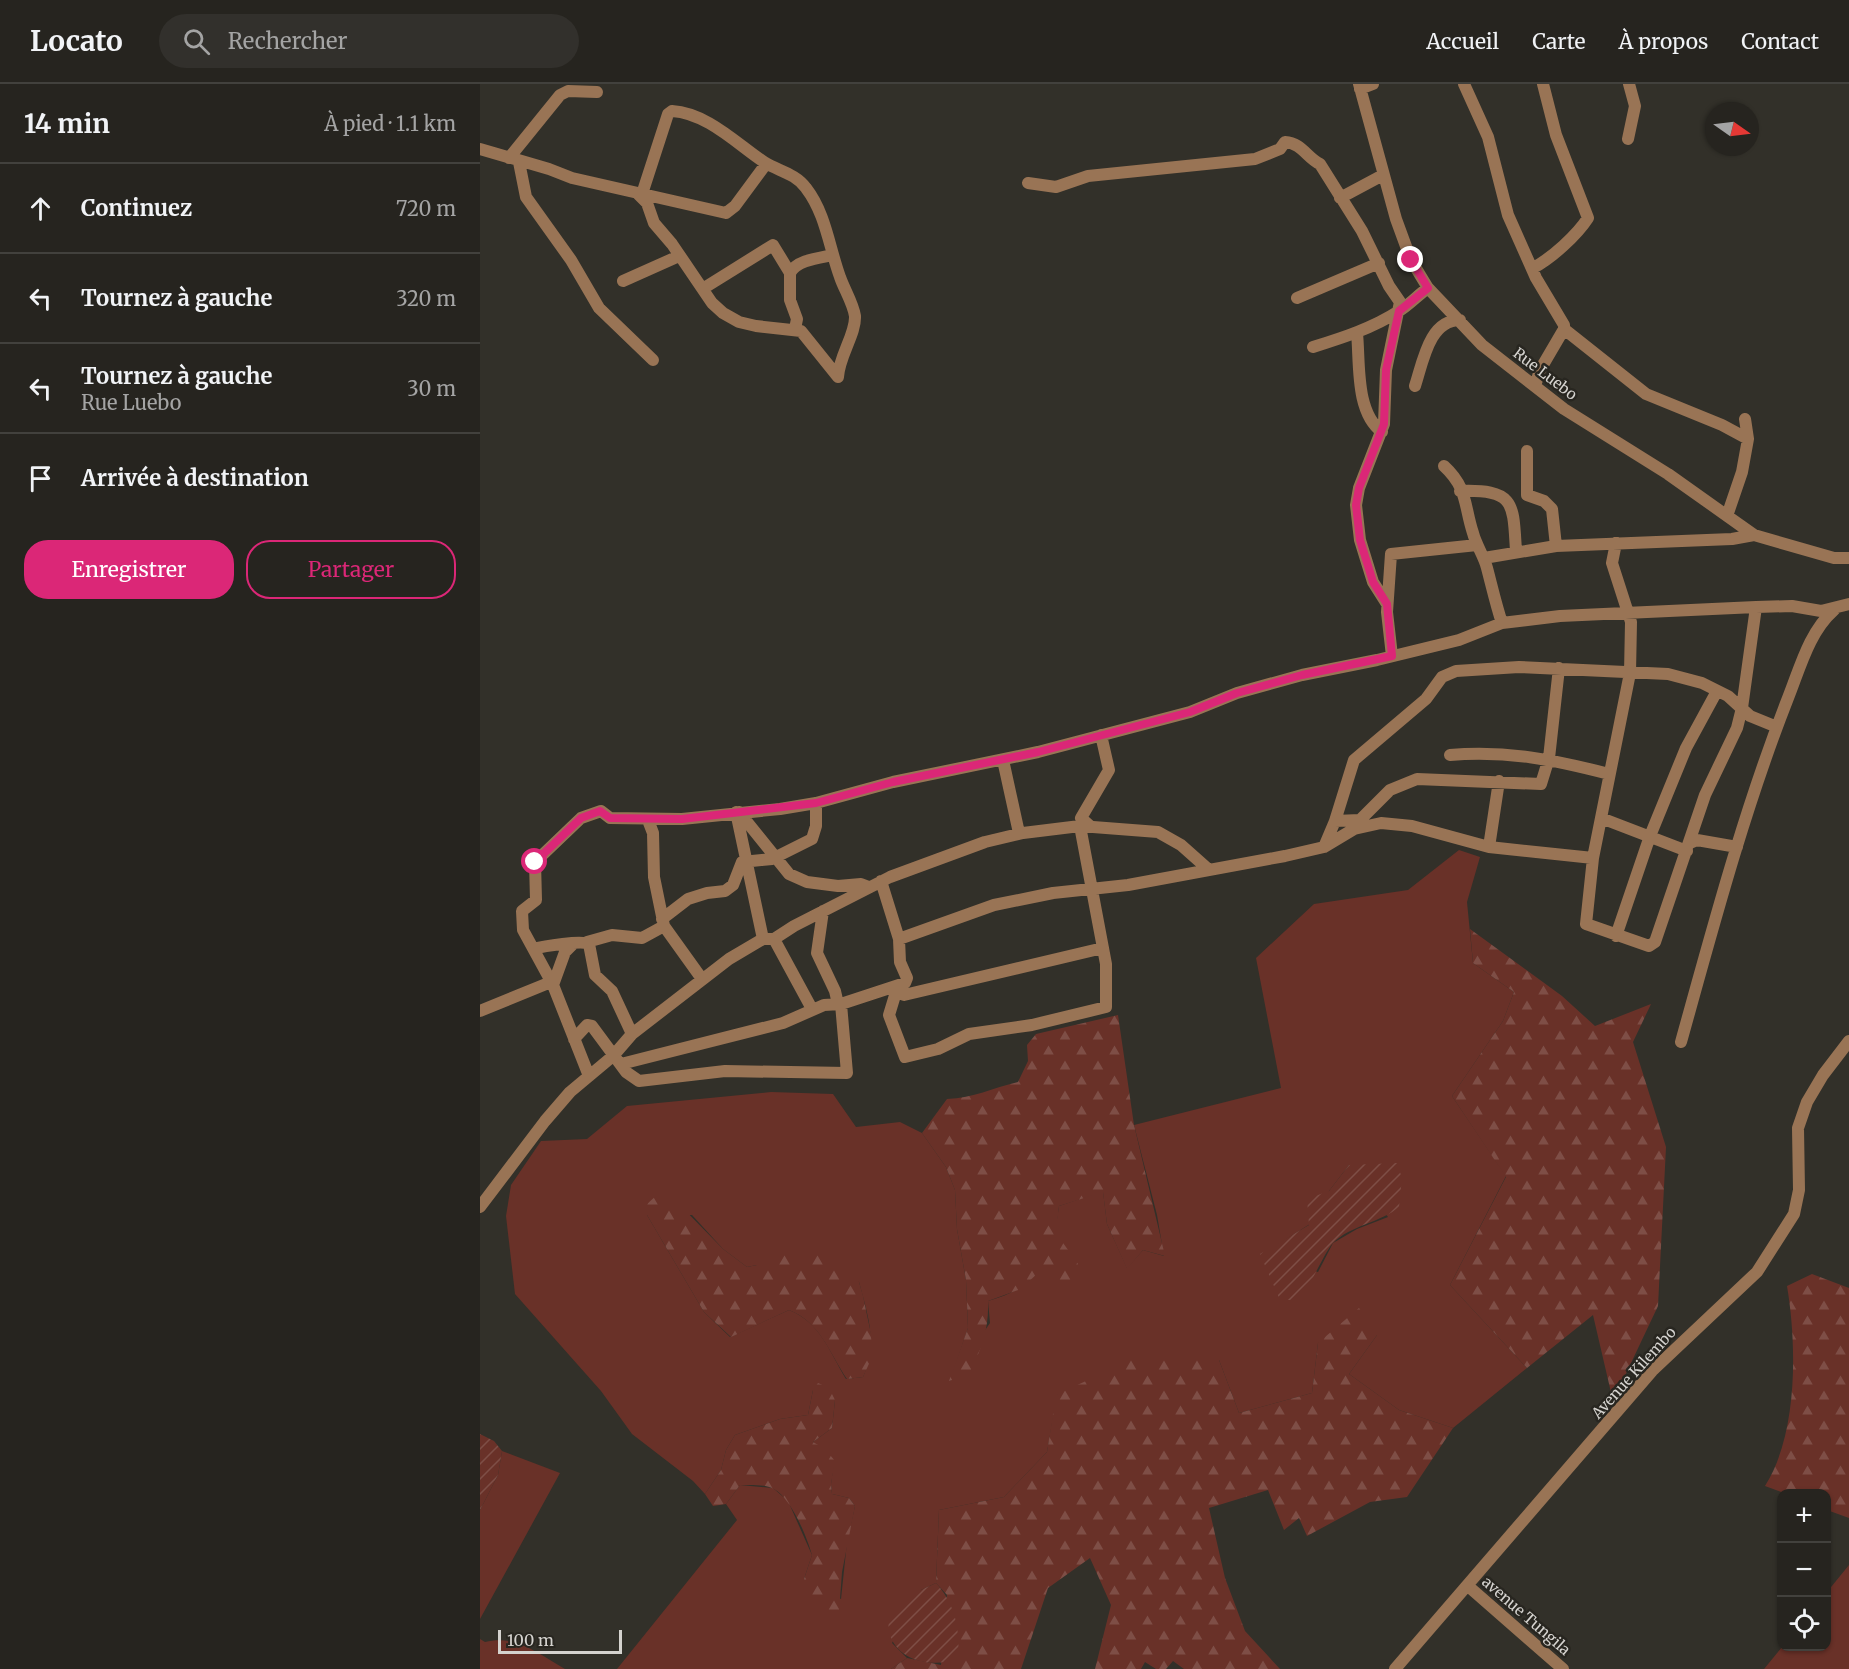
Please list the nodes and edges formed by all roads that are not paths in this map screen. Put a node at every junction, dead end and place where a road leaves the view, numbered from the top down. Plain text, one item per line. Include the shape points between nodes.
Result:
1 (1373, 84) edge
2 (1464, 84) edge
3 (1543, 84) edge
4 (1629, 84) edge
5 (1359, 87) edge
6 (597, 92) dead end
7 (1628, 139) dead end
8 (480, 149) edge
9 (514, 160) junction
10 (766, 164) junction
11 (1383, 175) junction
12 (1028, 183) dead end
13 (640, 193) junction
14 (1340, 198) junction
15 (833, 255) junction
16 (679, 256) junction
17 (1379, 263) junction
18 (1533, 268) junction
19 (790, 273) junction
20 (623, 281) dead end
21 (704, 288) junction
22 (1428, 288) junction
23 (1297, 298) dead end
24 (1399, 311) junction
25 (1460, 320) junction
26 (795, 329) junction
27 (1564, 329) junction
28 (1357, 333) junction
29 (1312, 347) dead end
30 (653, 360) dead end
31 (1415, 386) dead end
32 (1535, 386) junction
33 (1745, 419) dead end
34 (1382, 432) junction
35 (1748, 440) junction
36 (1527, 451) dead end
37 (1444, 466) dead end
38 (1460, 491) junction
39 (1727, 516) junction
40 (1754, 535) junction
41 (1616, 543) junction
42 (1477, 546) junction
43 (1556, 546) junction
44 (1516, 551) junction
45 (1484, 558) junction
46 (1849, 558) edge
47 (1389, 570) junction
48 (1373, 582) junction
49 (1387, 604) junction
50 (1849, 604) edge
51 (1756, 607) junction
52 (1834, 610) junction
53 (1629, 613) junction
54 (1502, 623) junction
55 (1392, 656) junction
56 (1559, 668) junction
57 (1630, 673) junction
58 (1744, 692) junction
59 (1722, 694) junction
60 (1742, 708) junction
61 (1777, 727) junction
62 (1101, 735) junction
63 (1450, 755) dead end
64 (1549, 758) junction
65 (1003, 760) junction
66 (1609, 774) junction
67 (1498, 781) junction
68 (816, 803) junction
69 (738, 812) junction
70 (1601, 818) junction
71 (648, 820) junction
72 (1335, 821) junction
73 (1085, 826) junction
74 (1019, 833) junction
75 (1650, 836) junction
76 (1324, 847) junction
77 (1489, 847) junction
78 (1689, 847) junction
79 (1737, 847) junction
80 (776, 857) junction
81 (1593, 858) junction
82 (746, 861) junction
83 (1208, 869) junction
84 (875, 884) junction
85 (1092, 889) junction
86 (823, 911) junction
87 (663, 922) junction
88 (1616, 936) junction
89 (769, 939) junction
90 (899, 939) junction
91 (587, 942) junction
92 (572, 945) junction
93 (1103, 948) junction
94 (534, 949) junction
95 (702, 979) junction
96 (552, 984) junction
97 (896, 989) junction
98 (840, 1004) junction
99 (812, 1009) junction
100 (480, 1011) edge
101 (632, 1034) junction
102 (574, 1039) junction
103 (1849, 1041) edge
104 (1681, 1042) dead end
105 (617, 1060) junction
106 (589, 1076) junction
107 (480, 1207) edge
108 (1468, 1586) junction
109 (1395, 1669) edge
110 (1563, 1669) edge

1 - 5 street
2 - 18 street via 1488,137 1508,215
3 - 18 street via 1556,135 1588,218 1581,230
4 - 7 street via 1635,106
5 - 11 street, Rue Luebo
6 - 9 street via 568,91 560,95
8 - 9 street
9 - 13 street
9 - 30 street via 526,197 599,308
10 - 13 street via 726,213
10 - 13 street via 715,127 672,111
10 - 15 street via 789,172 810,194 825,222
11 - 14 street
11 - 22 street, Rue Luebo via 1402,240
12 - 14 street via 1056,187 1088,176 1255,159 1291,142 1320,164
13 - 16 street via 654,223
14 - 17 street
15 - 19 street via 806,261
15 - 26 street via 855,315 838,377 805,335
16 - 20 street
16 - 21 street
17 - 23 street
17 - 24 street via 1400,302
18 - 27 street
19 - 21 street via 771,245
19 - 26 street
21 - 26 street via 712,303 739,322
22 - 24 street
22 - 25 street, Rue Luebo
24 - 28 street
24 - 34 street via 1386,370
25 - 31 street via 1445,322 1437,331
25 - 32 street, Rue Luebo via 1482,345
27 - 32 street
27 - 35 street via 1646,394
28 - 29 street
28 - 34 street via 1365,409 1373,425
32 - 39 street, Rue Luebo
33 - 35 street
34 - 48 street via 1364,473 1356,505 1360,540
35 - 39 street via 1739,484
36 - 43 street via 1527,495 1544,501 1552,509
37 - 38 street via 1454,475
38 - 42 street via 1467,499
38 - 44 street via 1491,493 1509,501
39 - 40 street, Rue Luebo
40 - 41 street
40 - 46 street, Rue Luebo via 1834,558
41 - 43 street
41 - 53 street via 1612,563
42 - 45 street
42 - 47 street via 1394,553
43 - 44 street
44 - 45 street
45 - 54 street
47 - 48 street via 1381,581
47 - 49 street
48 - 49 street
49 - 55 street
50 - 52 street
51 - 52 street
51 - 53 street
51 - 58 street
52 - 61 street via 1816,630
53 - 54 street
53 - 57 street
54 - 55 street via 1459,640
55 - 62 street via 1302,675 1237,693 1190,712
56 - 57 street
56 - 64 street
56 - 72 street via 1483,667 1442,677 1426,699 1354,760
57 - 59 street via 1668,674 1702,683
57 - 66 street
58 - 59 street
58 - 60 street
59 - 60 street
59 - 75 street via 1686,748
60 - 61 street via 1750,716
60 - 78 street via 1734,735 1705,795
61 - 79 street
62 - 65 street
62 - 73 street via 1109,770 1081,818
63 - 64 street via 1495,753
64 - 66 street
64 - 67 street via 1541,784
65 - 68 street via 893,782
65 - 74 street
66 - 70 street
67 - 72 street via 1417,779 1390,790 1360,820
67 - 77 street
68 - 69 street
68 - 80 street via 812,839
69 - 71 street
69 - 80 street
69 - 82 street
70 - 75 street
70 - 81 street
71 - 87 street via 653,833 653,868
71 - 94 street via 610,818 600,811 581,818 535,862 536,900 523,909 522,918 523,930
72 - 76 street
73 - 74 street
73 - 83 street via 1158,832 1181,845
73 - 85 street
74 - 84 street via 938,858
75 - 78 street
75 - 88 street
76 - 77 street via 1354,829 1381,823 1412,826
76 - 83 street
77 - 81 street
78 - 79 street via 1697,840
78 - 88 street via 1653,945
79 - 104 street
80 - 82 street
80 - 84 street via 789,874 807,882 838,886
81 - 88 street via 1586,924
82 - 87 street via 739,866 733,885 725,891 688,899
82 - 89 street
83 - 85 street
84 - 86 street
84 - 90 street
85 - 90 street via 994,905
85 - 93 street
86 - 89 street
86 - 98 street via 817,953
87 - 91 street via 642,938 612,935
87 - 95 street
89 - 95 street
89 - 99 street
90 - 97 street via 900,962 907,981
91 - 92 street
91 - 101 street via 595,975 612,992
92 - 94 street via 552,944
92 - 96 street via 565,952
93 - 97 street via 904,995
93 - 97 street via 1106,1007 1032,1025 969,1034 905,1057 889,1015
94 - 96 street
95 - 101 street
96 - 100 street
96 - 102 street
97 - 98 street
98 - 99 street
98 - 105 street via 847,1073 725,1071 639,1081
99 - 105 street via 783,1023
101 - 105 street
102 - 105 street via 590,1024
102 - 106 street
103 - 108 street, Avenue Kilembo via 1807,1102 1798,1128 1799,1190 1794,1214 1757,1272 1652,1371
105 - 106 street
106 - 107 street via 545,1121
108 - 109 street, Avenue Kilembo
108 - 110 street, avenue Tungila

